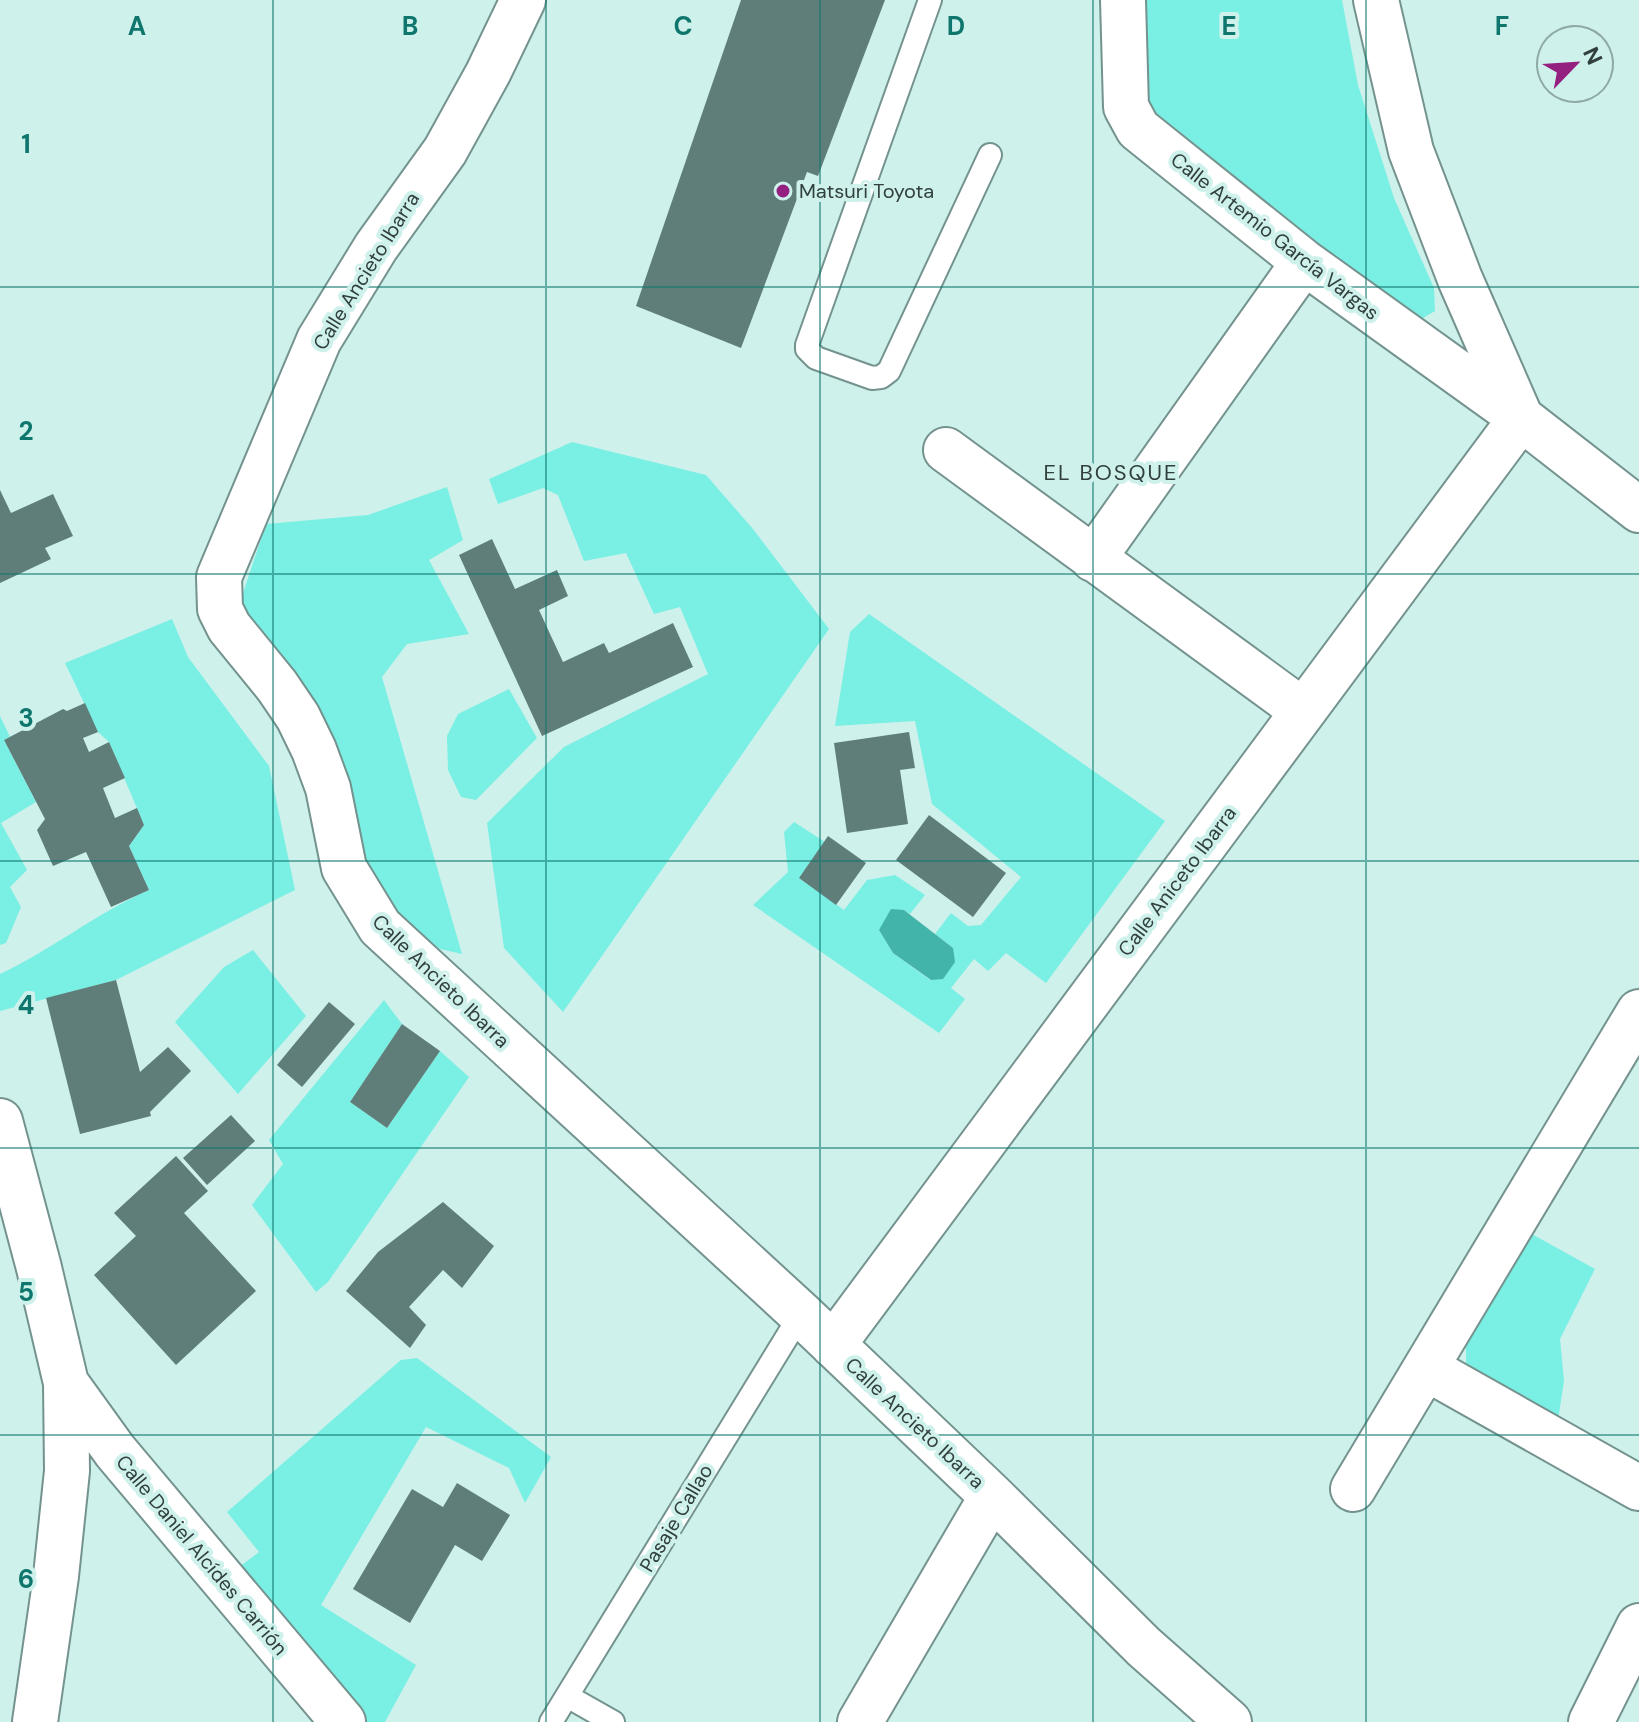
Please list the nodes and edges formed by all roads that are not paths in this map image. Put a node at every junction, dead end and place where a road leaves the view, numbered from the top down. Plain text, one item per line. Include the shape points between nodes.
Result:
1 (523, 0) edge
2 (930, 0) edge
3 (1123, 0) edge
4 (1376, 0) edge
5 (990, 155) dead end
6 (1304, 262) junction
7 (1521, 418) junction
8 (946, 450) dead end
9 (1639, 510) edge
10 (1093, 559) junction
11 (1303, 711) junction
12 (1639, 1012) edge
13 (0, 1121) edge
14 (801, 1314) junction
15 (833, 1345) junction
16 (1426, 1368) junction
17 (66, 1383) junction
18 (1639, 1488) edge
19 (1353, 1489) dead end
20 (992, 1496) junction
21 (1639, 1626) edge
22 (567, 1696) junction
23 (35, 1722) edge
24 (343, 1722) edge
25 (551, 1722) edge
26 (613, 1722) edge
27 (860, 1722) edge
28 (1229, 1722) edge
29 (1591, 1722) edge

1 - 14 street, Calle Ancieto Ibarra via 445,151 376,247 319,340 219,577 220,609 298,717 328,788 344,868 380,927
2 - 5 lane via 807,345 816,358 872,378 889,371
3 - 6 street, Calle Artemio García Vargas via 1126,107 1138,129
4 - 7 street, Calle Artemio García Vargas via 1411,151
6 - 7 street, Calle Artemio García Vargas
6 - 10 street
7 - 9 street, Calle Artemio García Vargas
7 - 11 street, Calle Aniceto Ibarra
8 - 10 street
10 - 11 street
11 - 15 street, Calle Aniceto Ibarra
12 - 16 street
13 - 17 street, Calle Daniel Alcídes Carrión
14 - 15 street, Calle Ancieto Ibarra
14 - 22 lane, Pasaje Callao
15 - 20 street, Calle Ancieto Ibarra
16 - 18 street
16 - 19 street
17 - 23 street, Calle Daniel Alcídes Carrión via 67,1471
17 - 24 street, Calle Daniel Alcídes Carrión via 115,1451
20 - 27 street
20 - 28 street, Calle Ancieto Ibarra via 1144,1647
21 - 29 street
22 - 25 lane, Pasaje Callao
22 - 26 lane

